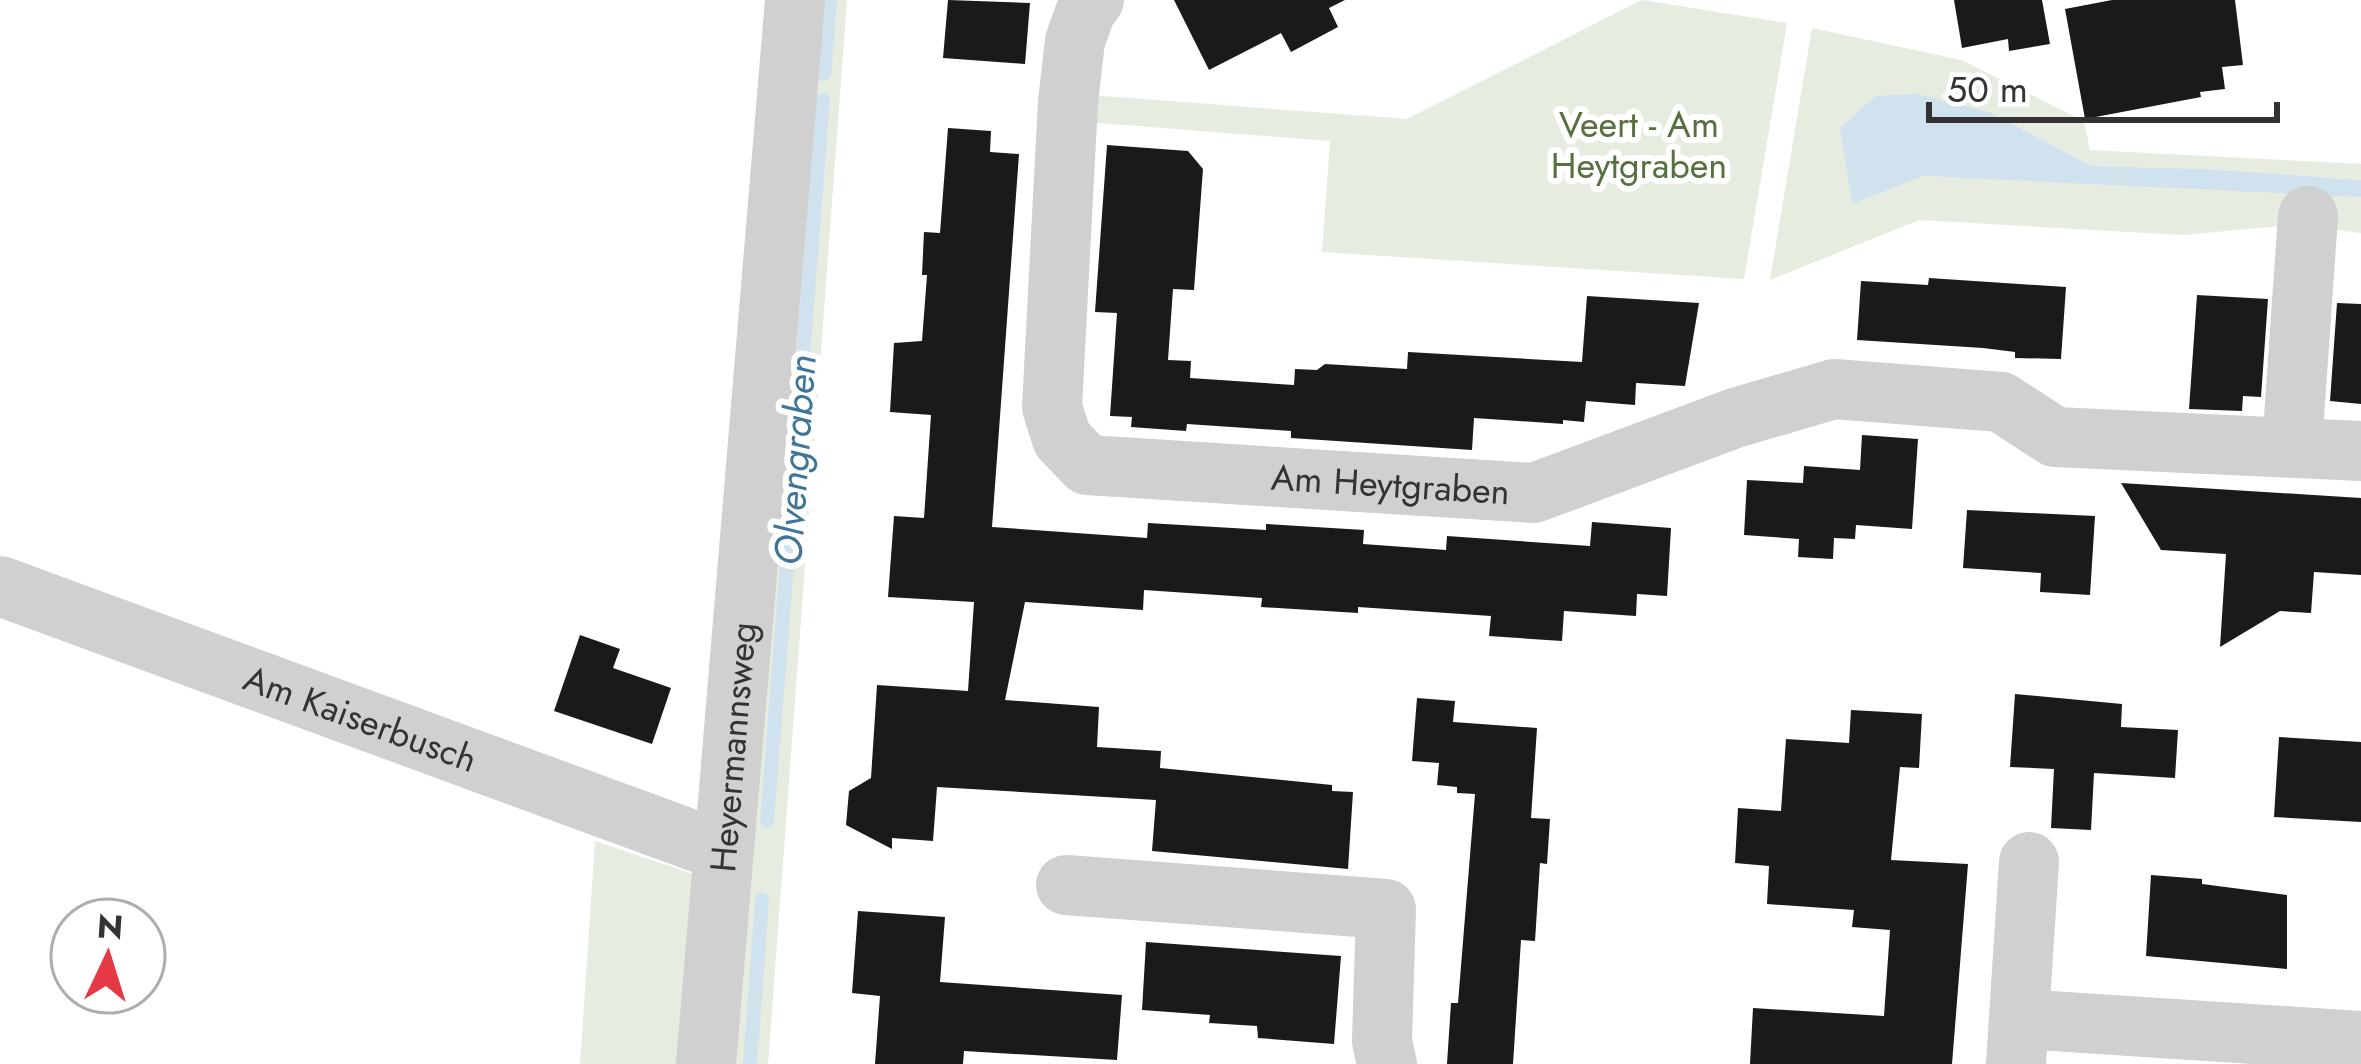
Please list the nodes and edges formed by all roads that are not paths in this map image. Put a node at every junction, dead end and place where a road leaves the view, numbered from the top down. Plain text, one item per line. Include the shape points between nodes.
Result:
1 (795, 0) edge
2 (1094, 0) edge
3 (2308, 216) dead end
4 (2292, 446) junction
5 (2361, 451) edge
6 (0, 586) edge
7 (722, 851) junction
8 (2029, 862) dead end
9 (1066, 885) dead end
10 (2361, 1041) edge
11 (2018, 1042) edge
12 (706, 1064) edge
13 (1387, 1064) edge

1 - 7 street, Heyermannsweg
2 - 4 street, Am Heytgraben via 1075,41 1068,102 1052,407 1062,439 1087,465 1534,494 1834,389 2001,402 2055,436
3 - 4 street
4 - 5 street, Am Heytgraben
6 - 7 street, Am Kaiserbusch
7 - 12 street, Heyermannsweg
8 - 11 street
9 - 13 street via 1386,909
10 - 11 street

